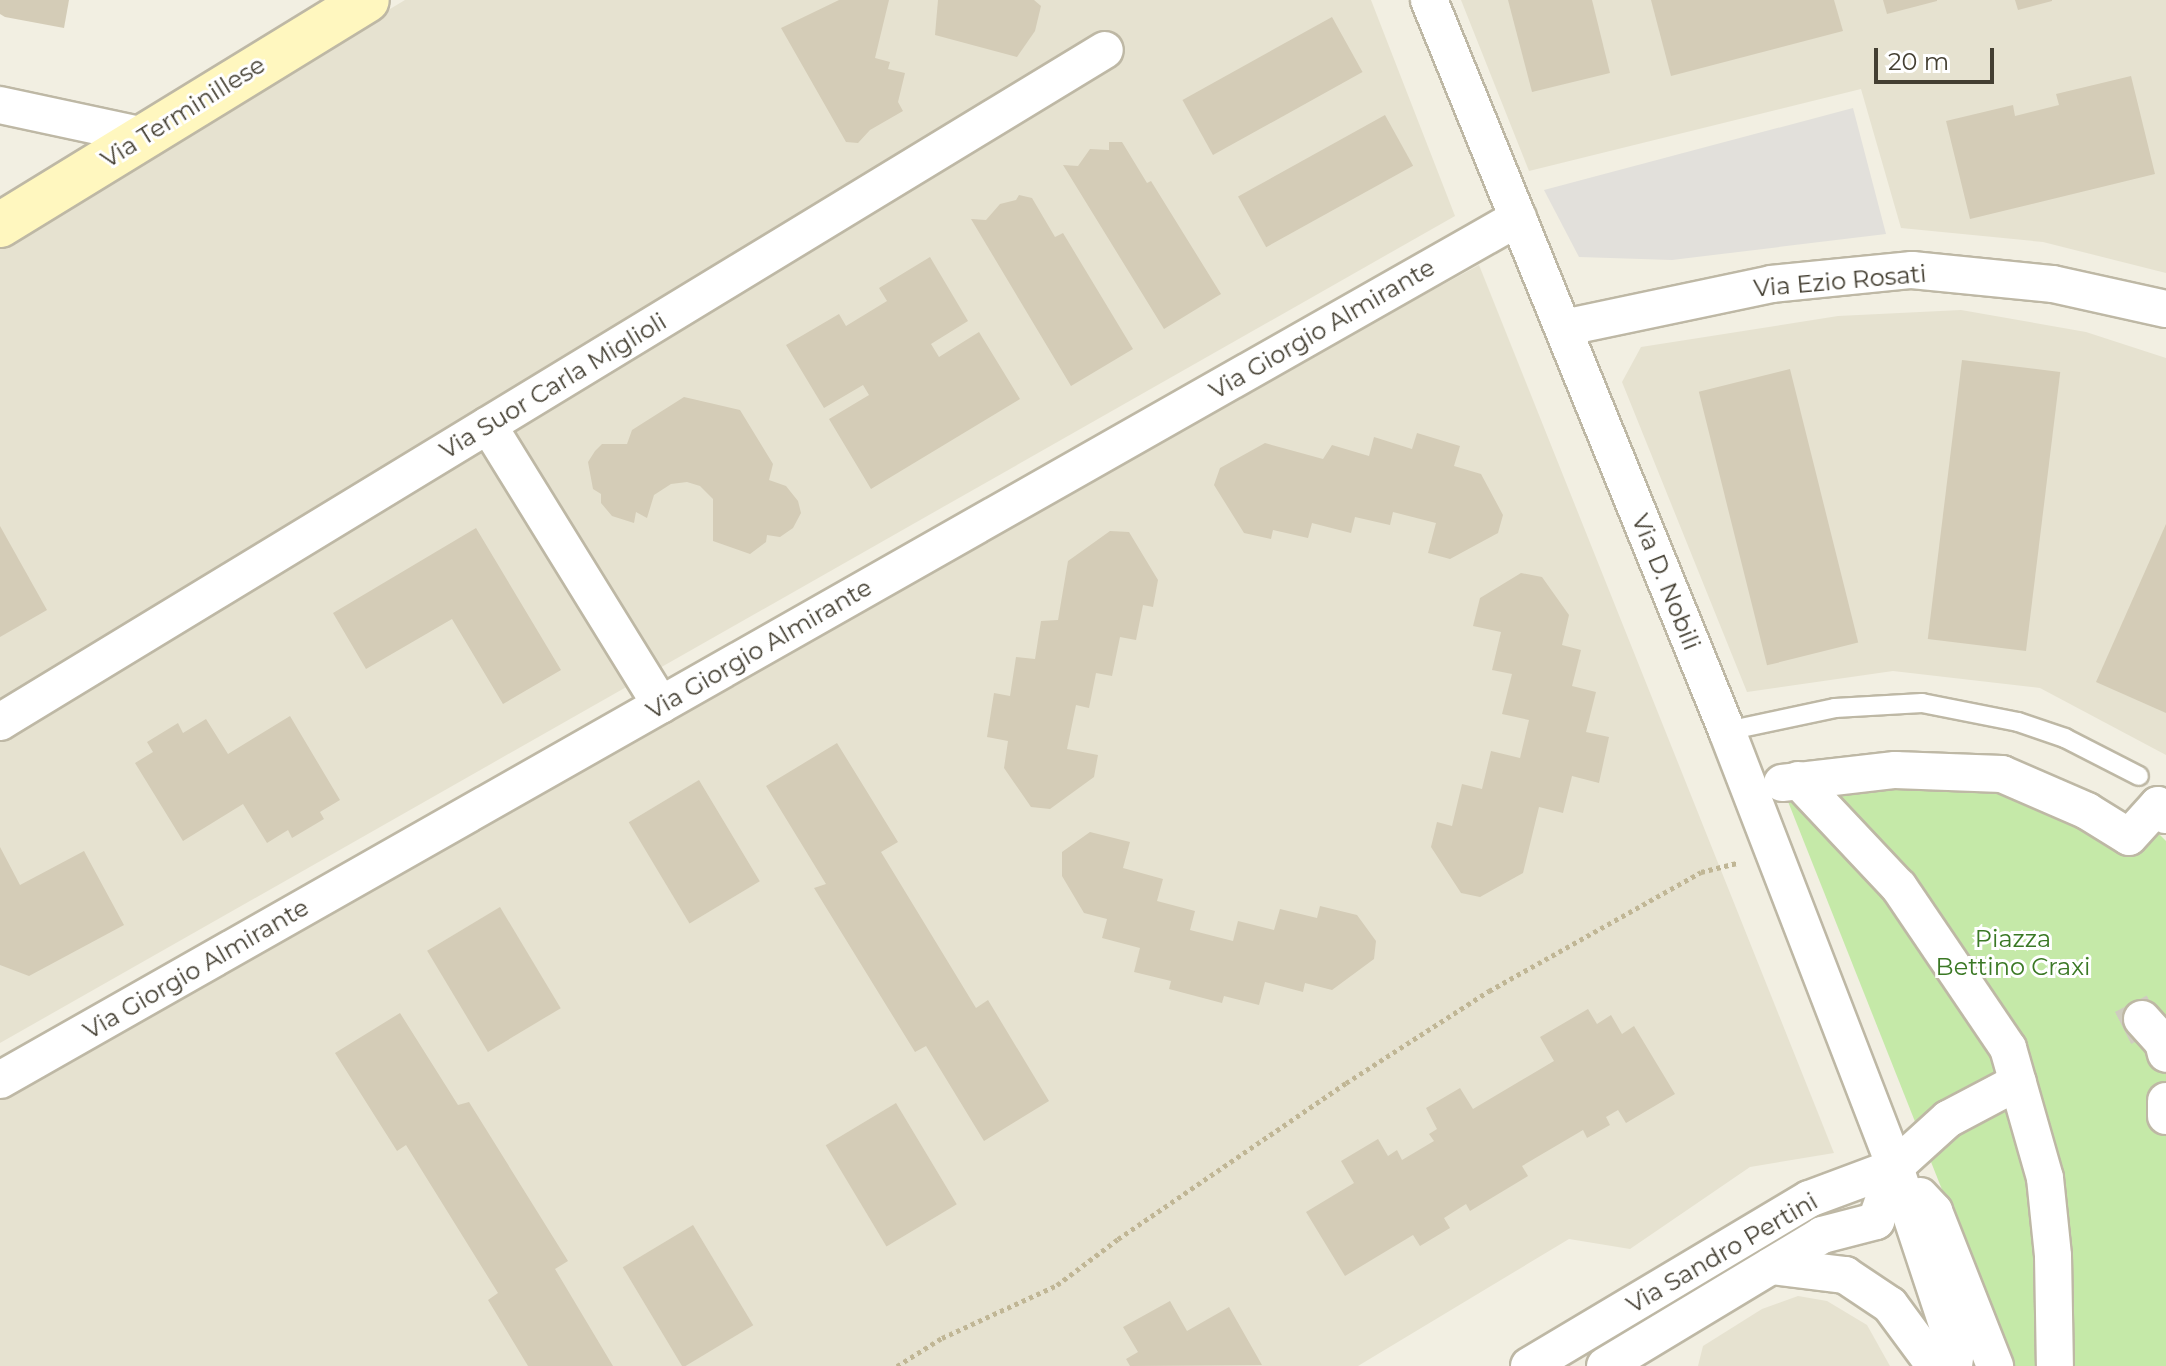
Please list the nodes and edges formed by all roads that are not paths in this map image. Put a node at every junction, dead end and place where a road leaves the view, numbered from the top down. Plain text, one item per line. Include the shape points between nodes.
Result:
1 (367, 0) edge
2 (1429, 0) edge
3 (1105, 50) dead end
4 (0, 105) edge
5 (145, 136) junction
6 (1518, 218) junction
7 (0, 225) edge
8 (2166, 309) edge
9 (1563, 328) junction
10 (488, 425) junction
11 (661, 705) junction
12 (0, 722) edge
13 (1727, 731) junction
14 (2139, 776) dead end
15 (1798, 780) junction
16 (1749, 788) junction
17 (2166, 815) edge
18 (2142, 1019) dead end
19 (2166, 1054) edge
20 (0, 1080) edge
21 (2018, 1082) junction
22 (2166, 1101) edge
23 (2166, 1116) edge
24 (1895, 1167) junction
25 (1771, 1266) junction
26 (1529, 1366) edge
27 (1605, 1366) edge
28 (1935, 1366) edge
29 (1954, 1366) edge
30 (1995, 1366) edge
31 (2055, 1366) edge

1 - 5 main road, Via Terminillese
2 - 6 street, Via D. Nobili
3 - 10 street, Via Suor Carla Miglioli
4 - 5 street
5 - 7 main road, Via Terminillese
6 - 9 street, Via D. Nobili
6 - 11 street, Via Giorgio Almirante
8 - 9 street, Via Ezio Rosati via 2053,284 1912,270 1771,284
9 - 13 street, Via D. Nobili
10 - 11 street
10 - 12 street, Via Suor Carla Miglioli
11 - 20 street, Via Giorgio Almirante
13 - 14 lane via 1835,708 1922,703 2018,722
13 - 16 street, Via D. Nobili
15 - 16 street
15 - 17 street via 1895,770 2002,774 2087,811 2129,837 2158,805
15 - 21 street via 1899,887 2008,1048
16 - 24 street, Via D. Nobili
18 - 19 street via 2163,1042
21 - 24 street via 1948,1119
21 - 31 street via 2045,1178
22 - 23 street
24 - 25 street, Via Sandro Pertini via 1876,1221 1822,1235
24 - 26 street, Via Sandro Pertini via 1809,1199
24 - 29 street, Via D. Nobili via 1956,1351
24 - 30 street via 1934,1211
25 - 27 street, Via Sandro Pertini
25 - 28 street via 1845,1275 1890,1305

